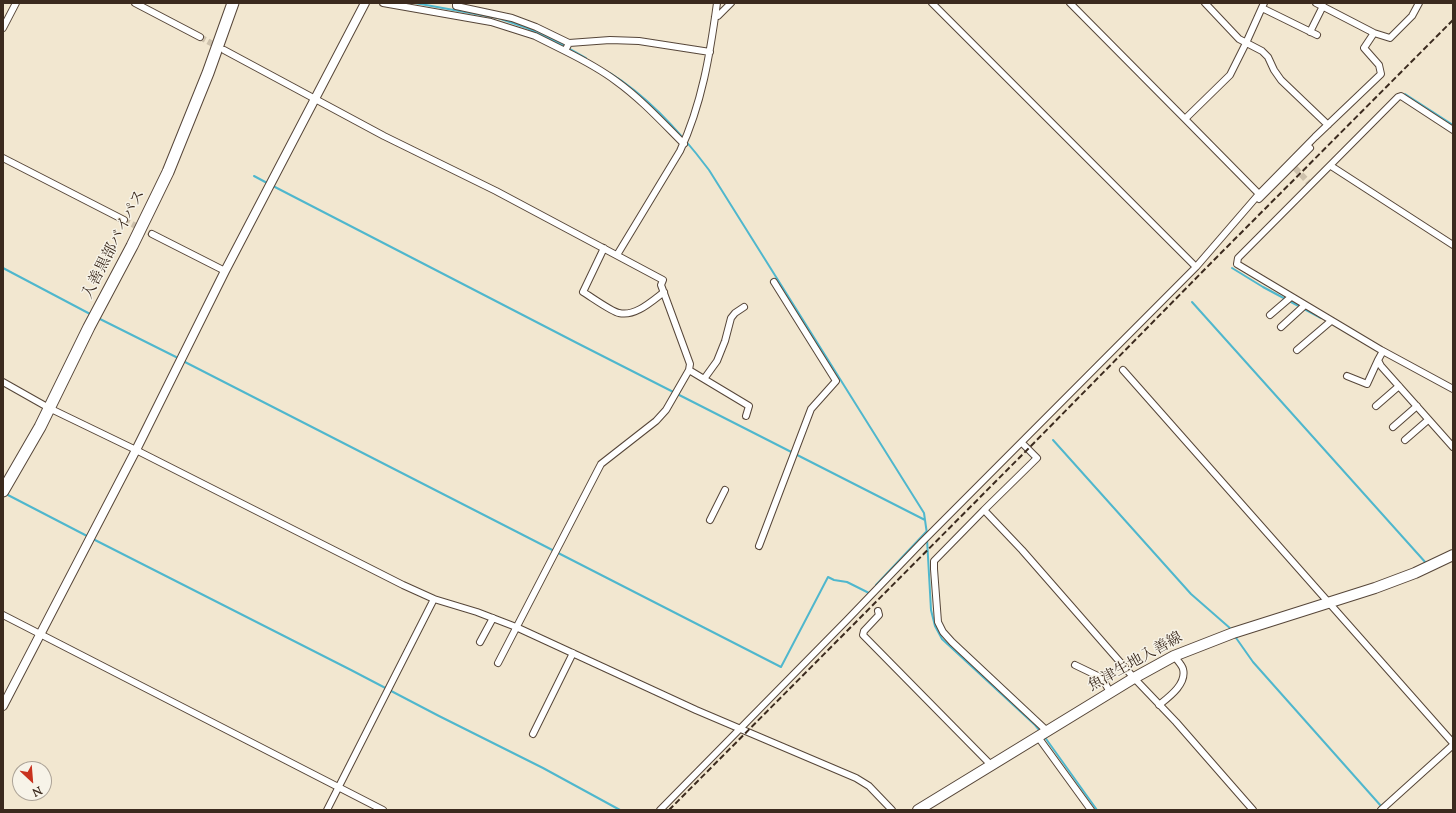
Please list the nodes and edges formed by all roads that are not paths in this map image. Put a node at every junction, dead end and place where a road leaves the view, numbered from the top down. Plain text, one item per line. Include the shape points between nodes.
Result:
1 (16, 3) edge
2 (134, 3) edge
3 (233, 3) edge
4 (365, 3) edge
5 (383, 3) edge
6 (456, 3) edge
7 (717, 3) edge
8 (731, 3) edge
9 (932, 3) edge
10 (1070, 3) edge
11 (1205, 3) edge
12 (1316, 3) edge
13 (1419, 3) edge
14 (1263, 5) edge
15 (1326, 6) edge
16 (715, 17) junction
17 (3, 28) edge
18 (1310, 32) junction
19 (1374, 33) junction
20 (1317, 35) dead end
21 (200, 37) tunnel mouth
22 (569, 43) junction
23 (1246, 43) junction
24 (224, 50) tunnel mouth
25 (565, 50) junction
26 (710, 52) junction
27 (315, 99) junction
28 (1186, 119) junction
29 (1328, 125) junction
30 (1453, 130) edge
31 (1315, 137) junction
32 (684, 144) junction
33 (3, 158) edge
34 (1331, 166) junction
35 (1259, 194) junction
36 (1246, 208) junction
37 (124, 220) tunnel mouth
38 (152, 234) tunnel mouth
39 (1453, 245) edge
40 (604, 248) junction
41 (617, 255) junction
42 (1196, 267) junction
43 (225, 271) junction
44 (774, 282) dead end
45 (664, 292) junction
46 (1291, 297) junction
47 (1305, 305) junction
48 (744, 307) dead end
49 (1270, 315) dead end
50 (1331, 321) junction
51 (1281, 327) dead end
52 (1297, 350) dead end
53 (1383, 351) junction
54 (1378, 360) junction
55 (688, 370) junction
56 (1123, 370) dead end
57 (1347, 376) dead end
58 (704, 379) junction
59 (3, 382) edge
60 (1399, 386) junction
61 (1453, 389) edge
62 (1376, 406) dead end
63 (1417, 406) junction
64 (49, 408) junction
65 (746, 416) dead end
66 (1428, 420) junction
67 (1393, 427) dead end
68 (1405, 440) dead end
69 (1022, 443) junction
70 (1453, 447) edge
71 (136, 450) junction
72 (725, 490) dead end
73 (3, 491) edge
74 (984, 510) junction
75 (710, 520) dead end
76 (760, 546) dead end
77 (1453, 555) edge
78 (434, 599) junction
79 (1330, 603) junction
80 (878, 611) dead end
81 (3, 615) edge
82 (493, 618) junction
83 (516, 627) junction
84 (40, 634) junction
85 (480, 642) dead end
86 (573, 653) junction
87 (1174, 656) junction
88 (498, 663) dead end
89 (1075, 665) dead end
90 (1134, 678) junction
91 (1110, 692) junction
92 (1159, 705) junction
93 (3, 706) edge
94 (740, 729) junction
95 (533, 734) dead end
96 (1043, 734) junction
97 (1453, 744) edge
98 (992, 766) junction
99 (339, 787) junction
100 (327, 810) edge
101 (382, 810) edge
102 (660, 810) edge
103 (892, 810) edge
104 (918, 810) edge
105 (1091, 810) edge
106 (1253, 810) edge
107 (1381, 810) edge

1 - 17 street
2 - 21 street
3 - 64 highway, 入善黒部バイパス via 168,172
4 - 27 street
5 - 25 street via 491,22 535,36
6 - 22 street via 456,6 512,18
7 - 16 street
8 - 16 street
9 - 42 street
10 - 28 street
11 - 23 street
12 - 15 street
13 - 19 street via 1412,16 1390,38
14 - 18 street
14 - 23 street
15 - 18 street
15 - 19 street
16 - 26 street
18 - 20 street
19 - 29 street via 1364,48 1379,65 1381,74
22 - 25 street
22 - 26 street via 639,41
23 - 28 street via 1230,75
23 - 29 street via 1268,57 1281,80
24 - 27 street
25 - 32 street via 617,82
26 - 32 street via 702,92
27 - 40 street
27 - 43 street
28 - 35 street
29 - 31 street
30 - 34 street via 1401,96
31 - 35 street
31 - 36 street via 1316,142 1294,167 1251,207
32 - 41 street
33 - 37 street
34 - 39 street
34 - 46 street via 1238,258 1237,264
35 - 36 street
36 - 42 street
38 - 43 street
40 - 41 street
40 - 45 street via 584,292 619,313 632,312 646,306
41 - 45 street via 663,280 661,285
42 - 69 street
43 - 71 street
44 - 76 street via 836,381 811,409
45 - 55 street via 690,364
46 - 47 street
46 - 49 street
47 - 50 street
47 - 51 street
48 - 58 street via 731,318 717,361
50 - 52 street
50 - 53 street
53 - 54 street
53 - 61 street
54 - 57 street via 1367,384
54 - 60 street
55 - 58 street
55 - 83 street via 666,410 656,421 601,464
56 - 79 street
58 - 65 street via 749,406
59 - 64 street
60 - 62 street
60 - 63 street
63 - 66 street
63 - 67 street
64 - 71 street
64 - 73 highway, 入善黒部バイパス
66 - 68 street
66 - 70 street
69 - 74 street via 1037,458
69 - 94 street
71 - 78 street
71 - 84 street
72 - 75 street
74 - 90 street
74 - 96 street via 934,561 938,622 952,642
77 - 79 main road, 魚津生地入善線 via 1400,579
78 - 82 street
78 - 99 street
79 - 87 main road, 魚津生地入善線 via 1233,633
79 - 97 street
80 - 98 street via 879,615 863,635
81 - 84 street
82 - 83 street
82 - 85 street
83 - 86 street
83 - 88 street
84 - 93 street
84 - 99 street
86 - 94 street
86 - 95 street
87 - 90 main road, 魚津生地入善線
87 - 92 street via 1183,669 1184,676 1172,694
89 - 91 street via 1102,678
90 - 91 main road, 魚津生地入善線
90 - 92 street
91 - 96 main road, 魚津生地入善線
92 - 106 street
94 - 102 street
94 - 103 street via 856,778 869,786
96 - 98 main road, 魚津生地入善線
96 - 105 street
97 - 107 street
98 - 104 main road, 魚津生地入善線
99 - 100 street
99 - 101 street

